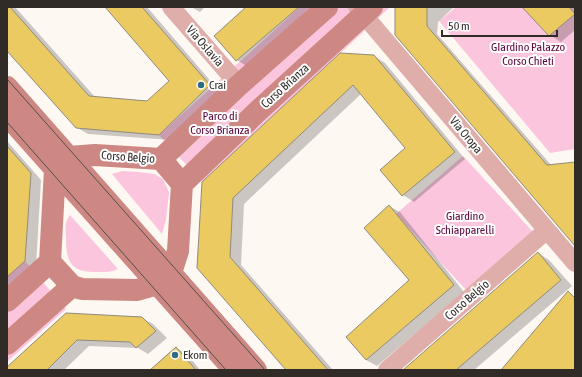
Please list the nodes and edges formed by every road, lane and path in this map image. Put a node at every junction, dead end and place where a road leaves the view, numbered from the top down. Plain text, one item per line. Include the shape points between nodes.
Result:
1 (171, 7) edge
2 (327, 7) edge
3 (364, 10) edge
4 (239, 85) junction
5 (7, 87) edge
6 (7, 115) edge
7 (160, 159) junction
8 (62, 163) junction
9 (182, 184) junction
10 (547, 230) junction
11 (50, 262) junction
12 (575, 263) edge
13 (164, 278) junction
14 (72, 286) junction
15 (7, 301) edge
16 (7, 344) edge
17 (234, 370) edge
18 (256, 370) edge
19 (388, 370) edge

1 - 4 street, Via Oslavia
2 - 4 street
3 - 9 street, Corso Brianza
3 - 10 street, Via Oropa
4 - 7 street
5 - 8 street
6 - 8 street
7 - 8 street, Corso Belgio via 95,155
7 - 9 street, Corso Belgio
8 - 11 street via 53,196
8 - 13 street
9 - 13 street via 178,251
10 - 12 street, Via Oropa
10 - 19 street, Corso Belgio
11 - 14 street
11 - 15 street
13 - 14 street via 137,290 82,289
13 - 17 street
13 - 18 street
14 - 16 street

